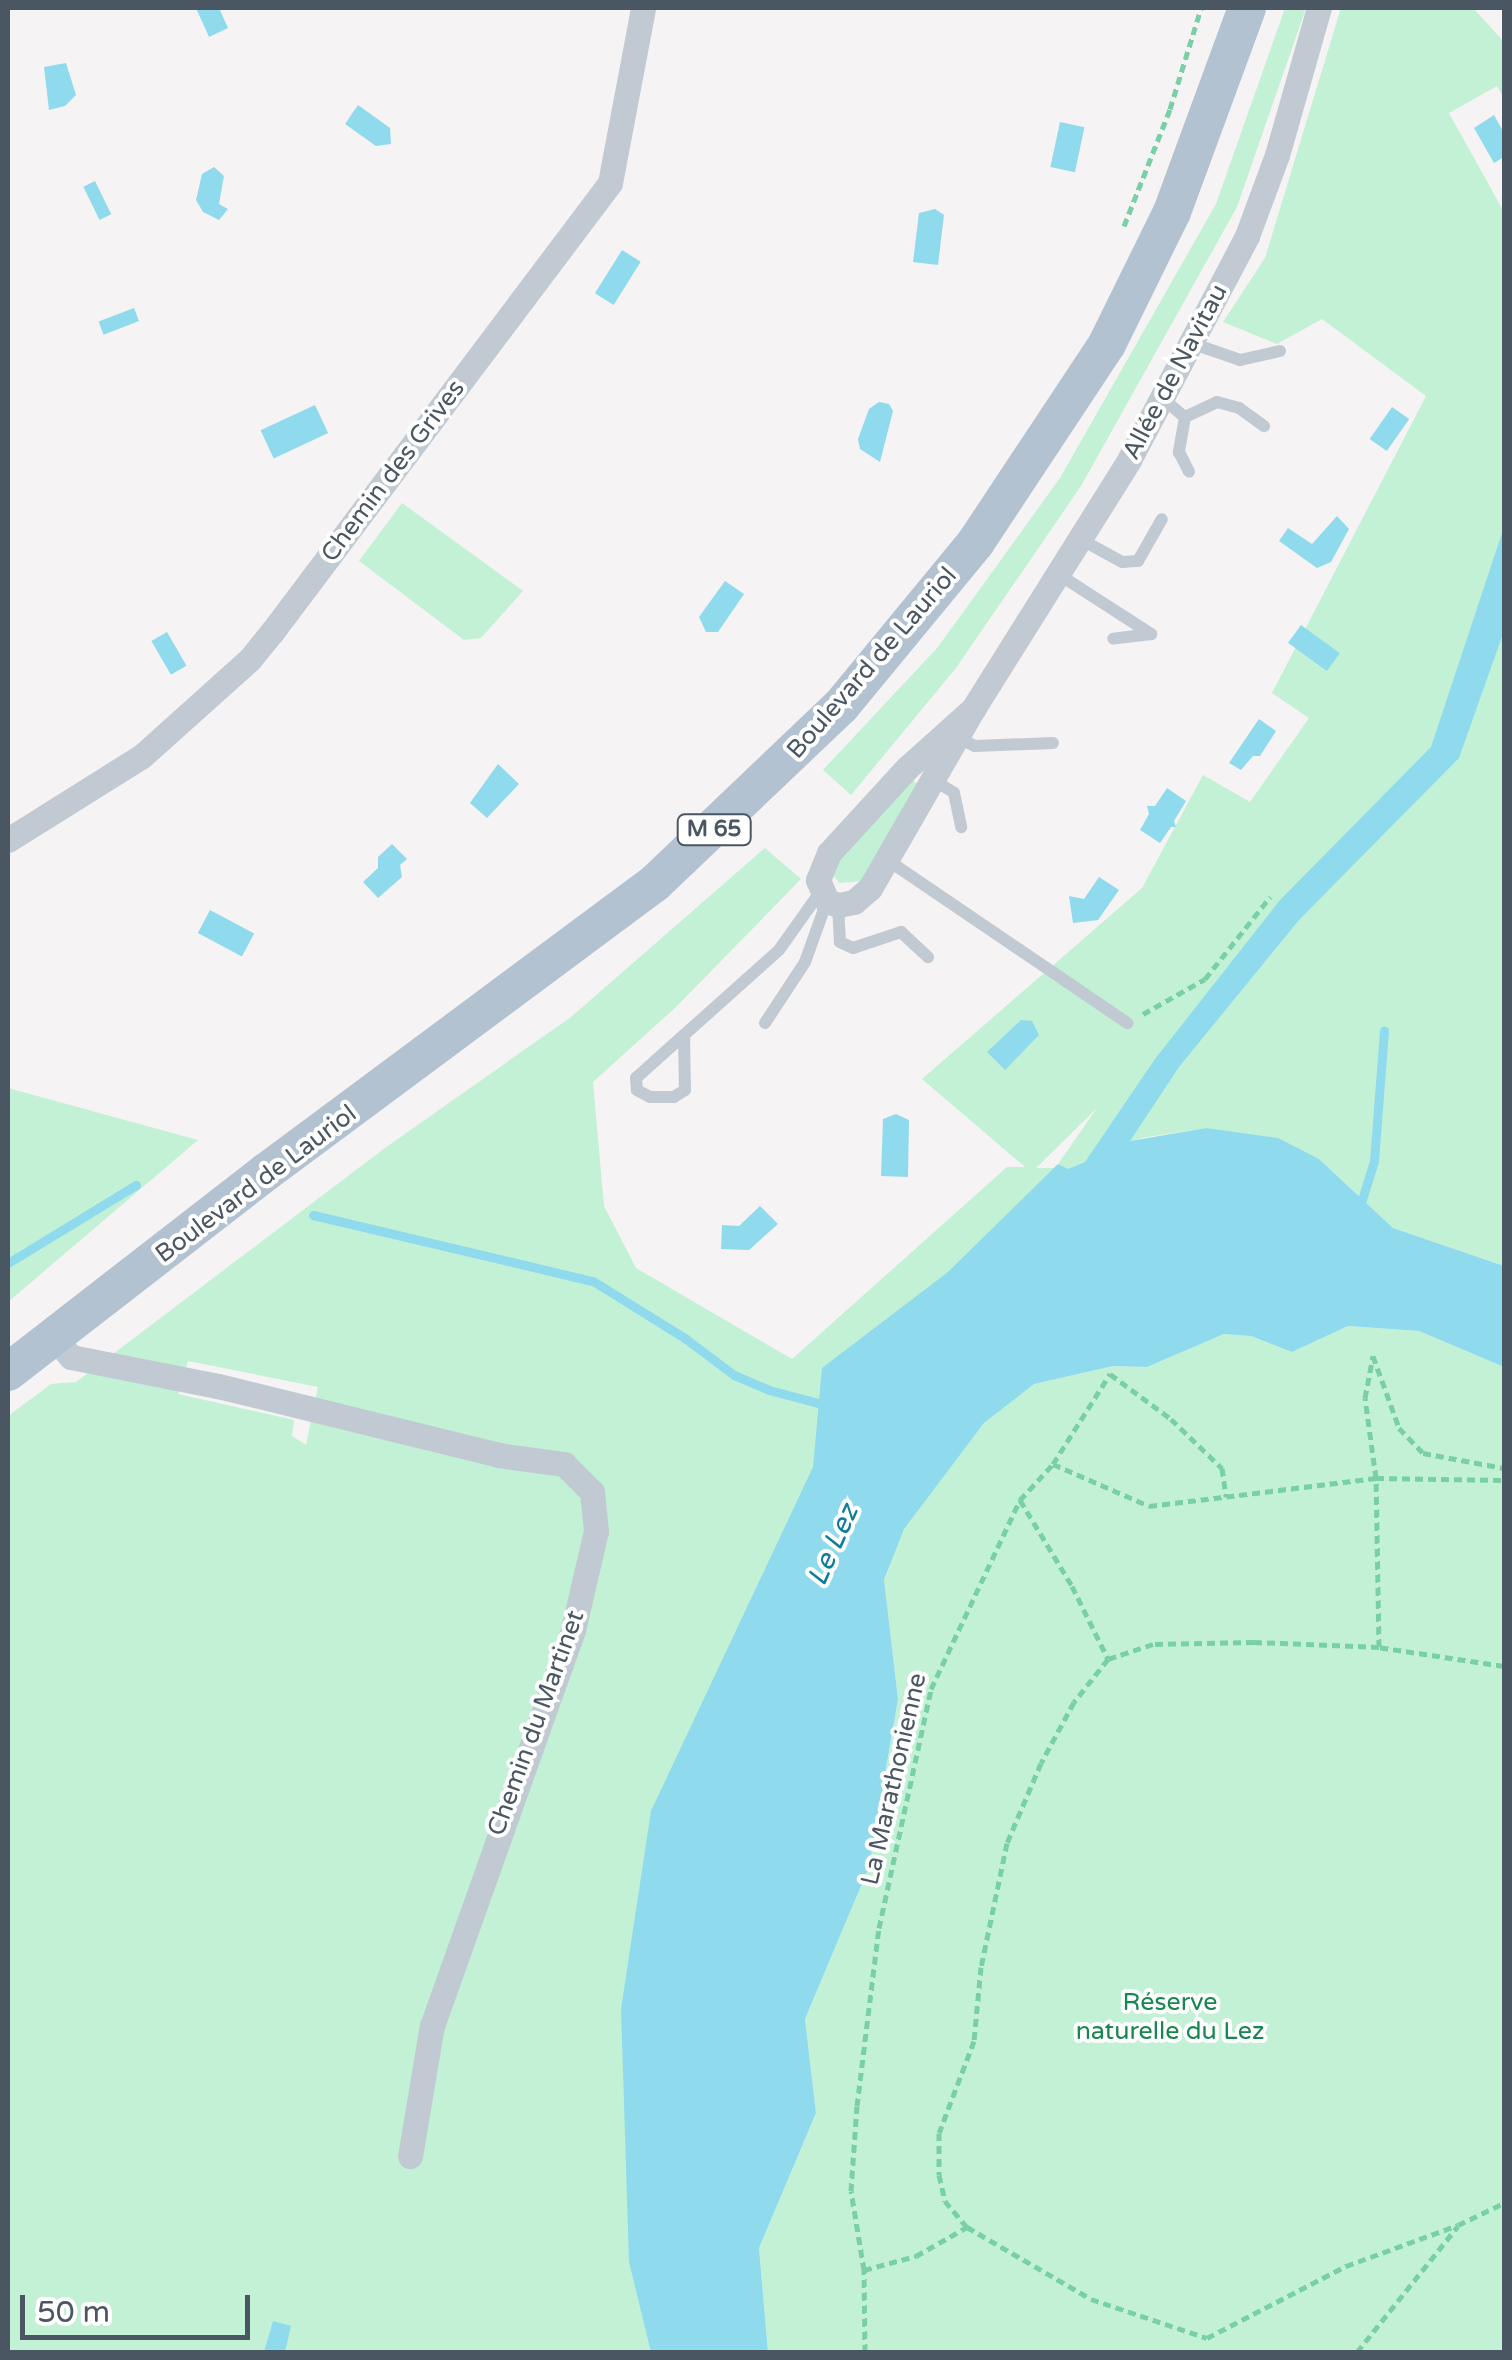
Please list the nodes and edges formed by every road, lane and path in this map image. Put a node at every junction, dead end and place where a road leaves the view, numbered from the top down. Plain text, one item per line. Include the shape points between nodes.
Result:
1 (642, 8) edge
2 (1201, 8) edge
3 (1274, 8) edge
4 (1319, 8) edge
5 (1235, 19) edge
6 (1124, 228) dead end
7 (1191, 343) junction
8 (1280, 351) dead end
9 (1162, 398) junction
10 (1186, 417) junction
11 (1264, 426) dead end
12 (1189, 472) dead end
13 (1162, 519) dead end
14 (1080, 539) junction
15 (1058, 574) junction
16 (1113, 639) dead end
17 (973, 709) junction
18 (957, 737) junction
19 (1053, 743) dead end
20 (932, 780) junction
21 (961, 827) dead end
22 (8, 840) edge
23 (886, 859) junction
24 (1270, 897) dead end
25 (829, 899) junction
26 (928, 956) dead end
27 (766, 1023) dead end
28 (1128, 1023) joint
29 (684, 1035) junction
30 (54, 1337) junction
31 (8, 1372) edge
32 (1054, 1464) junction
33 (1504, 1468) edge
34 (1376, 1478) junction
35 (1504, 1480) edge
36 (1226, 1497) junction
37 (1020, 1500) junction
38 (1378, 1647) junction
39 (1108, 1659) junction
40 (1504, 1666) edge
41 (410, 2156) dead end
42 (1504, 2202) edge
43 (1458, 2225) junction
44 (967, 2227) junction
45 (864, 2270) junction
46 (866, 2352) edge
47 (1357, 2352) edge

1 - 22 street, Chemin des Grives via 610,183 272,632 142,756
2 - 6 path
3 - 5 main road, M 65
4 - 7 street, Allée de Navitau via 1247,236
5 - 30 main road, Boulevard de Lauriol / M 65 via 1106,344 948,578 841,706 654,883
7 - 8 lane via 1240,360
7 - 9 street, Allée de Navitau
9 - 10 lane
9 - 14 street, Allée de Navitau
10 - 11 lane via 1216,402
10 - 12 lane via 1179,452
13 - 14 lane via 1138,561 1122,562
14 - 15 street, Allée de Navitau
15 - 16 lane via 1151,634
15 - 17 street, Allée de Navitau
17 - 18 street, Allée de Navitau
17 - 25 street, Allée de Navitau via 849,828 818,880
18 - 19 lane via 976,746
18 - 20 street, Allée de Navitau
20 - 21 lane via 954,792
20 - 23 street, Allée de Navitau
23 - 25 street, Allée de Navitau via 854,902
23 - 28 lane
24 - 28 path via 1205,979
25 - 26 lane via 840,942 853,948 901,932
25 - 27 lane via 805,962
25 - 29 lane
29 - 29 lane via 636,1078 638,1090 674,1097 685,1090
30 - 31 main road, Boulevard de Lauriol / M 65
30 - 41 street, Chemin du Martinet via 71,1357 498,1455 564,1464 592,1492 596,1531 573,1630 432,2025
32 - 36 path via 1150,1506
32 - 36 path, La Marathonienne via 1110,1374 1222,1468
32 - 37 path, La Marathonienne
33 - 34 path via 1423,1453 1399,1428 1373,1356 1365,1398
34 - 35 path
34 - 36 path
34 - 38 path
37 - 39 path
37 - 45 path, La Marathonienne via 931,1690 880,1928 851,2191
38 - 39 path via 1152,1644
38 - 40 path
39 - 44 path via 1066,1717 1007,1843 981,1967 974,2041 939,2133 946,2202
42 - 43 path
43 - 44 path via 1346,2266 1207,2338 1092,2299
43 - 47 path
44 - 45 path via 916,2256
45 - 46 path, La Marathonienne

